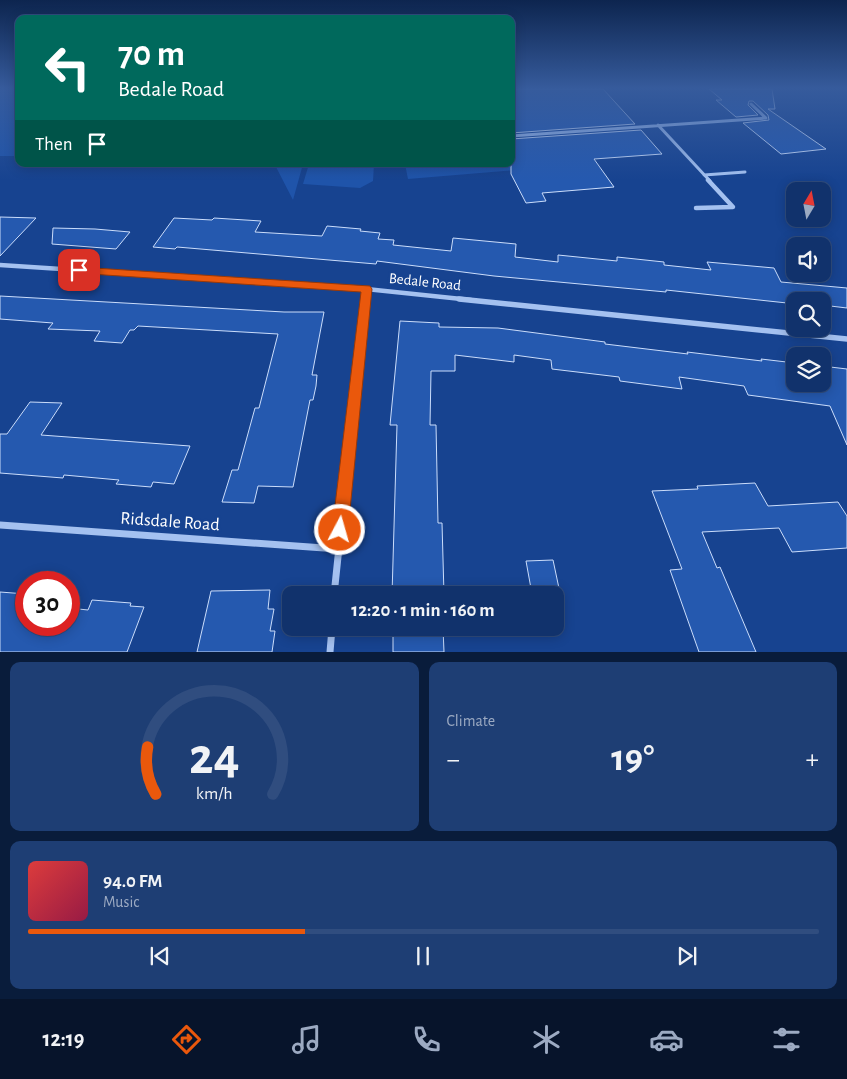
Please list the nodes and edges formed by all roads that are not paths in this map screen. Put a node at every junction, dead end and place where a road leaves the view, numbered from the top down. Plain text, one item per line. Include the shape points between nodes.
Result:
1 (744, 119) edge
2 (658, 125) junction
3 (515, 136) edge
4 (745, 172) dead end
5 (704, 175) junction
6 (696, 208) dead end
7 (0, 265) edge
8 (366, 289) junction
9 (847, 339) edge
10 (0, 524) edge
11 (338, 549) junction
12 (335, 586) edge
13 (331, 636) edge
14 (330, 652) edge

1 - 2 street
2 - 3 street
2 - 5 street
4 - 5 street
5 - 6 street via 734,206
7 - 8 street, Bedale Road
8 - 9 street, Bedale Road
8 - 11 street
10 - 11 street, Ridsdale Road
11 - 12 street
13 - 14 street

